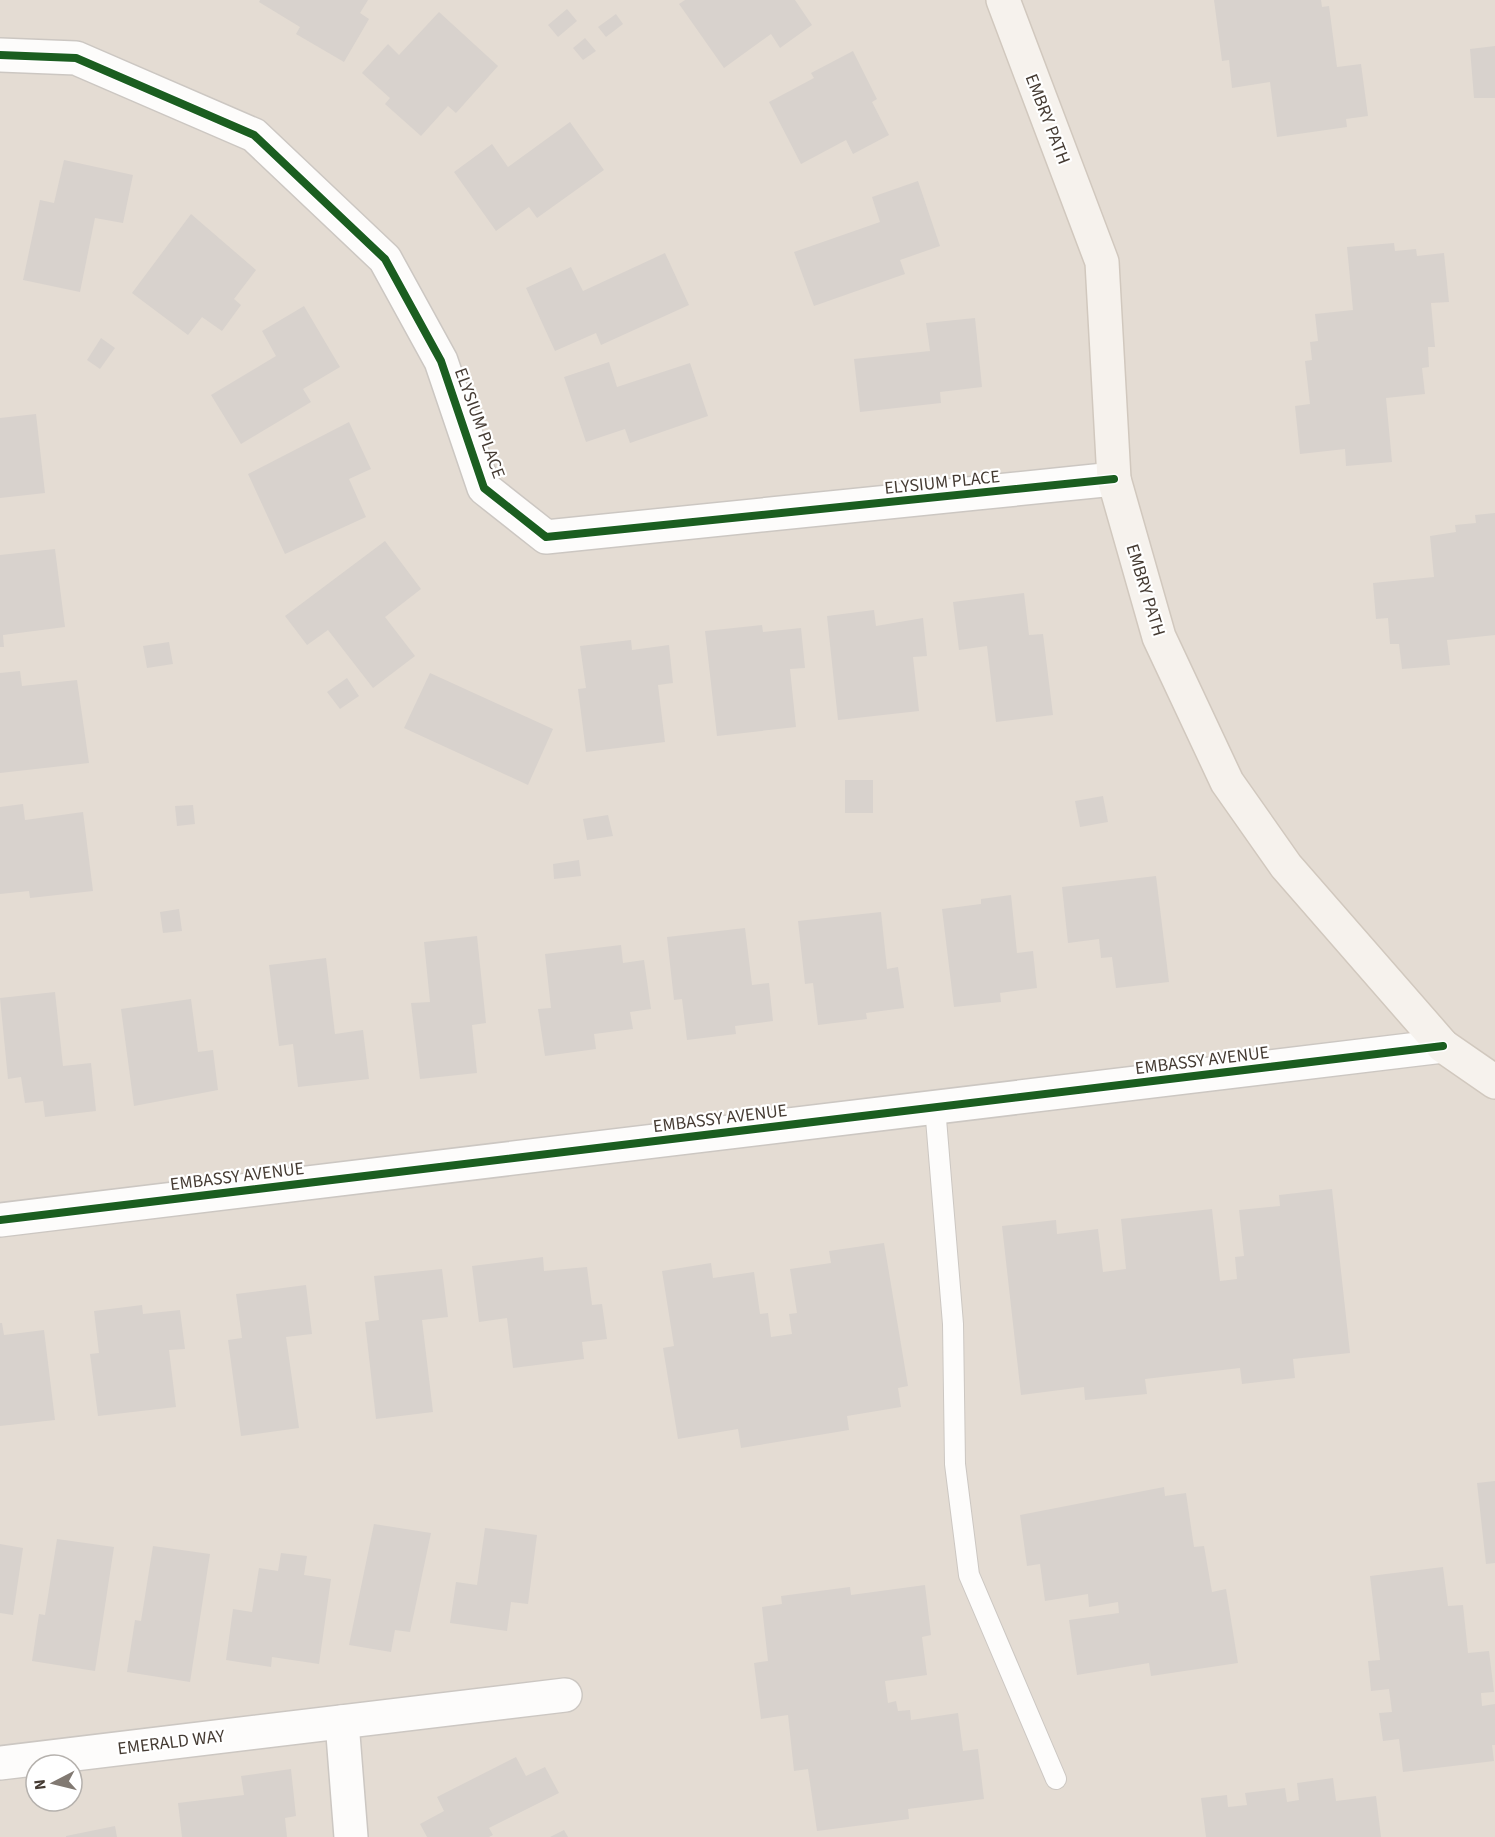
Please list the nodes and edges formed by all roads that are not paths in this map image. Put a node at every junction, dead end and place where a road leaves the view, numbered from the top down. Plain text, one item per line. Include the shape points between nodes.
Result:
1 (1003, 0) edge
2 (0, 55) edge
3 (1114, 479) junction
4 (1443, 1046) junction
5 (1495, 1082) edge
6 (935, 1107) junction
7 (0, 1220) edge
8 (566, 1695) dead end
9 (342, 1722) junction
10 (0, 1763) edge
11 (1056, 1779) dead end
12 (351, 1837) edge

1 - 3 street, EMBRY PATH via 1102,262
2 - 3 street, ELYSIUM PLACE via 75,58 254,135 386,259 441,361 484,488 546,537
3 - 4 street, EMBRY PATH via 1160,637 1227,782 1286,866
4 - 5 street, EMBRY PATH
4 - 6 street, EMBASSY AVENUE
6 - 7 street, EMBASSY AVENUE
6 - 11 lane via 952,1324 955,1464 969,1575
8 - 9 street, EMERALD WAY
9 - 10 street, EMERALD WAY
9 - 12 street

